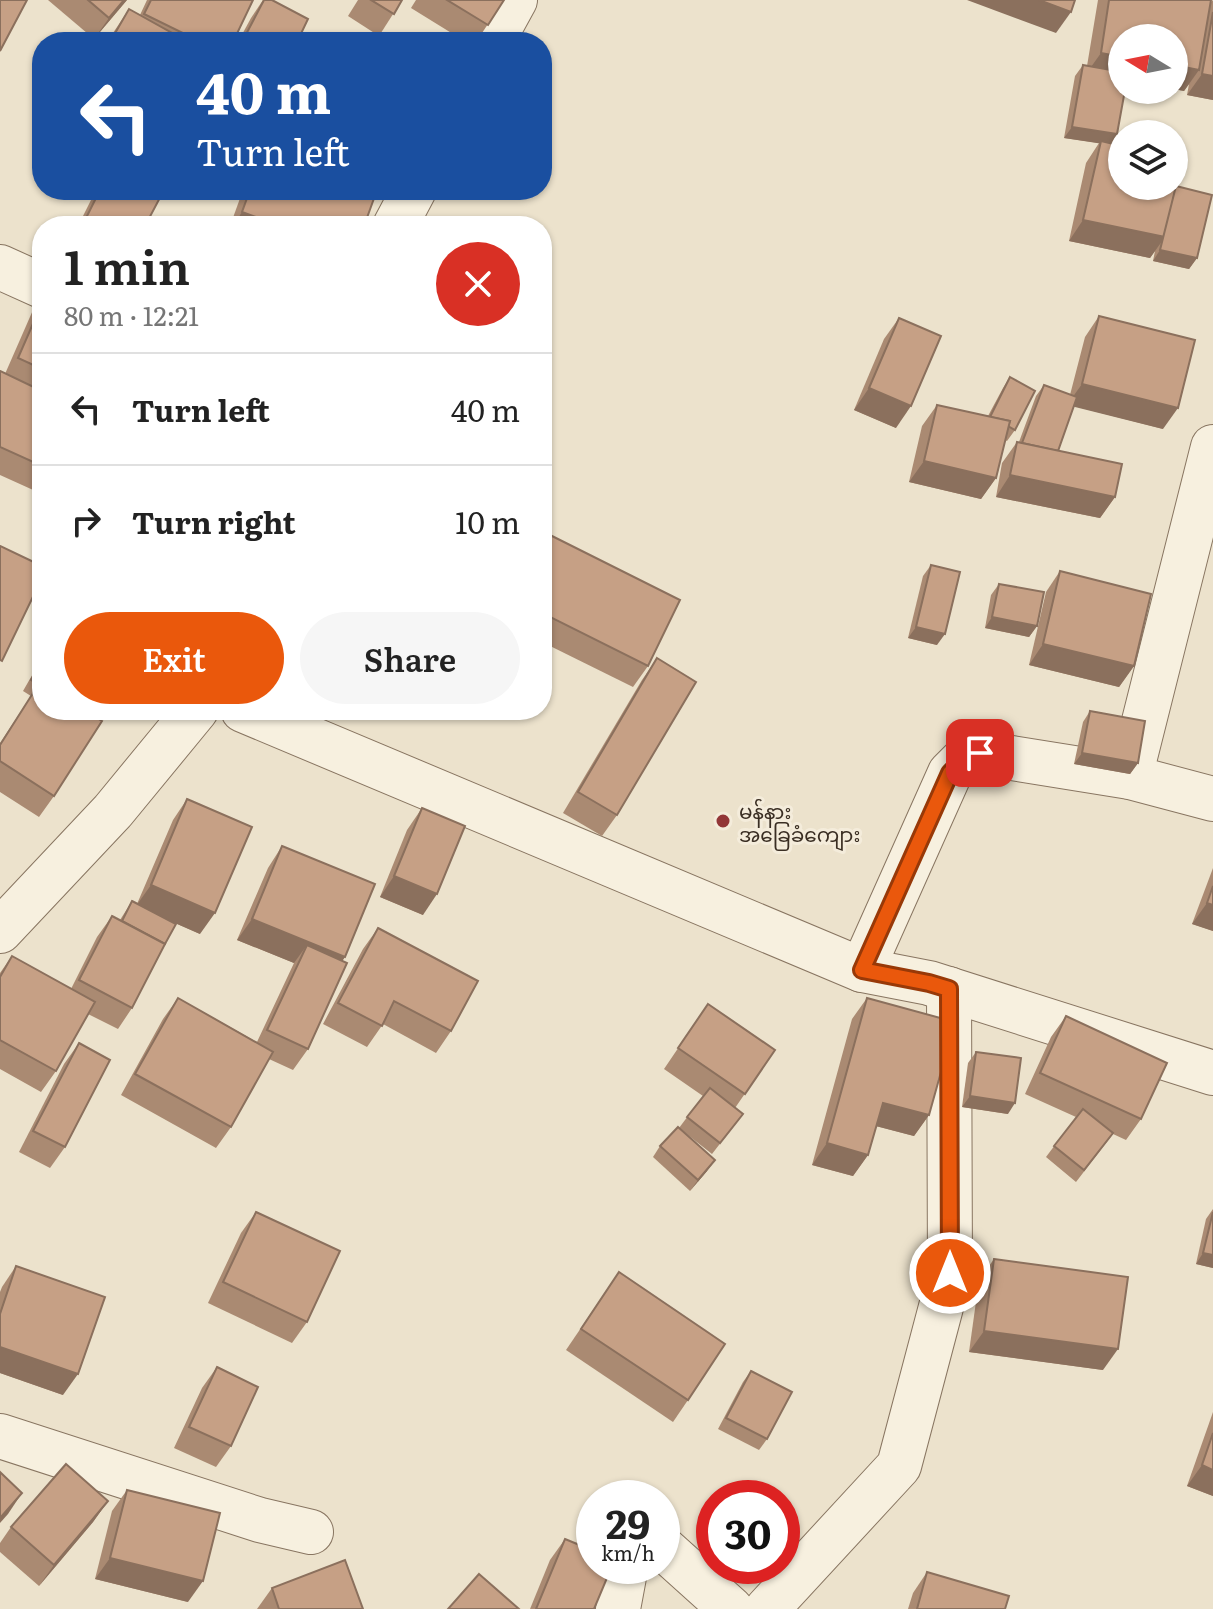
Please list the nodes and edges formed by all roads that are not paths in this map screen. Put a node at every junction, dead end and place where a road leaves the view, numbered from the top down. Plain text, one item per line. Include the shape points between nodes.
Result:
1 (515, 0) edge
2 (497, 32) edge
3 (0, 267) edge
4 (32, 281) edge
5 (1213, 447) edge
6 (188, 720) edge
7 (267, 720) edge
8 (1130, 777) junction
9 (1213, 799) edge
10 (0, 931) edge
11 (862, 970) junction
12 (949, 989) junction
13 (1213, 1073) edge
14 (0, 1436) edge
15 (311, 1532) dead end
16 (680, 1563) edge
17 (623, 1584) edge
18 (618, 1609) edge
19 (731, 1609) edge
20 (767, 1609) edge

1 - 2 street
3 - 4 street
5 - 8 street
6 - 10 street via 113,811
7 - 11 street
8 - 9 street
8 - 11 street via 980,753 966,757 950,773
11 - 12 street
12 - 13 street
12 - 20 street via 950,1273 899,1466
14 - 15 street
16 - 19 street
17 - 18 street

